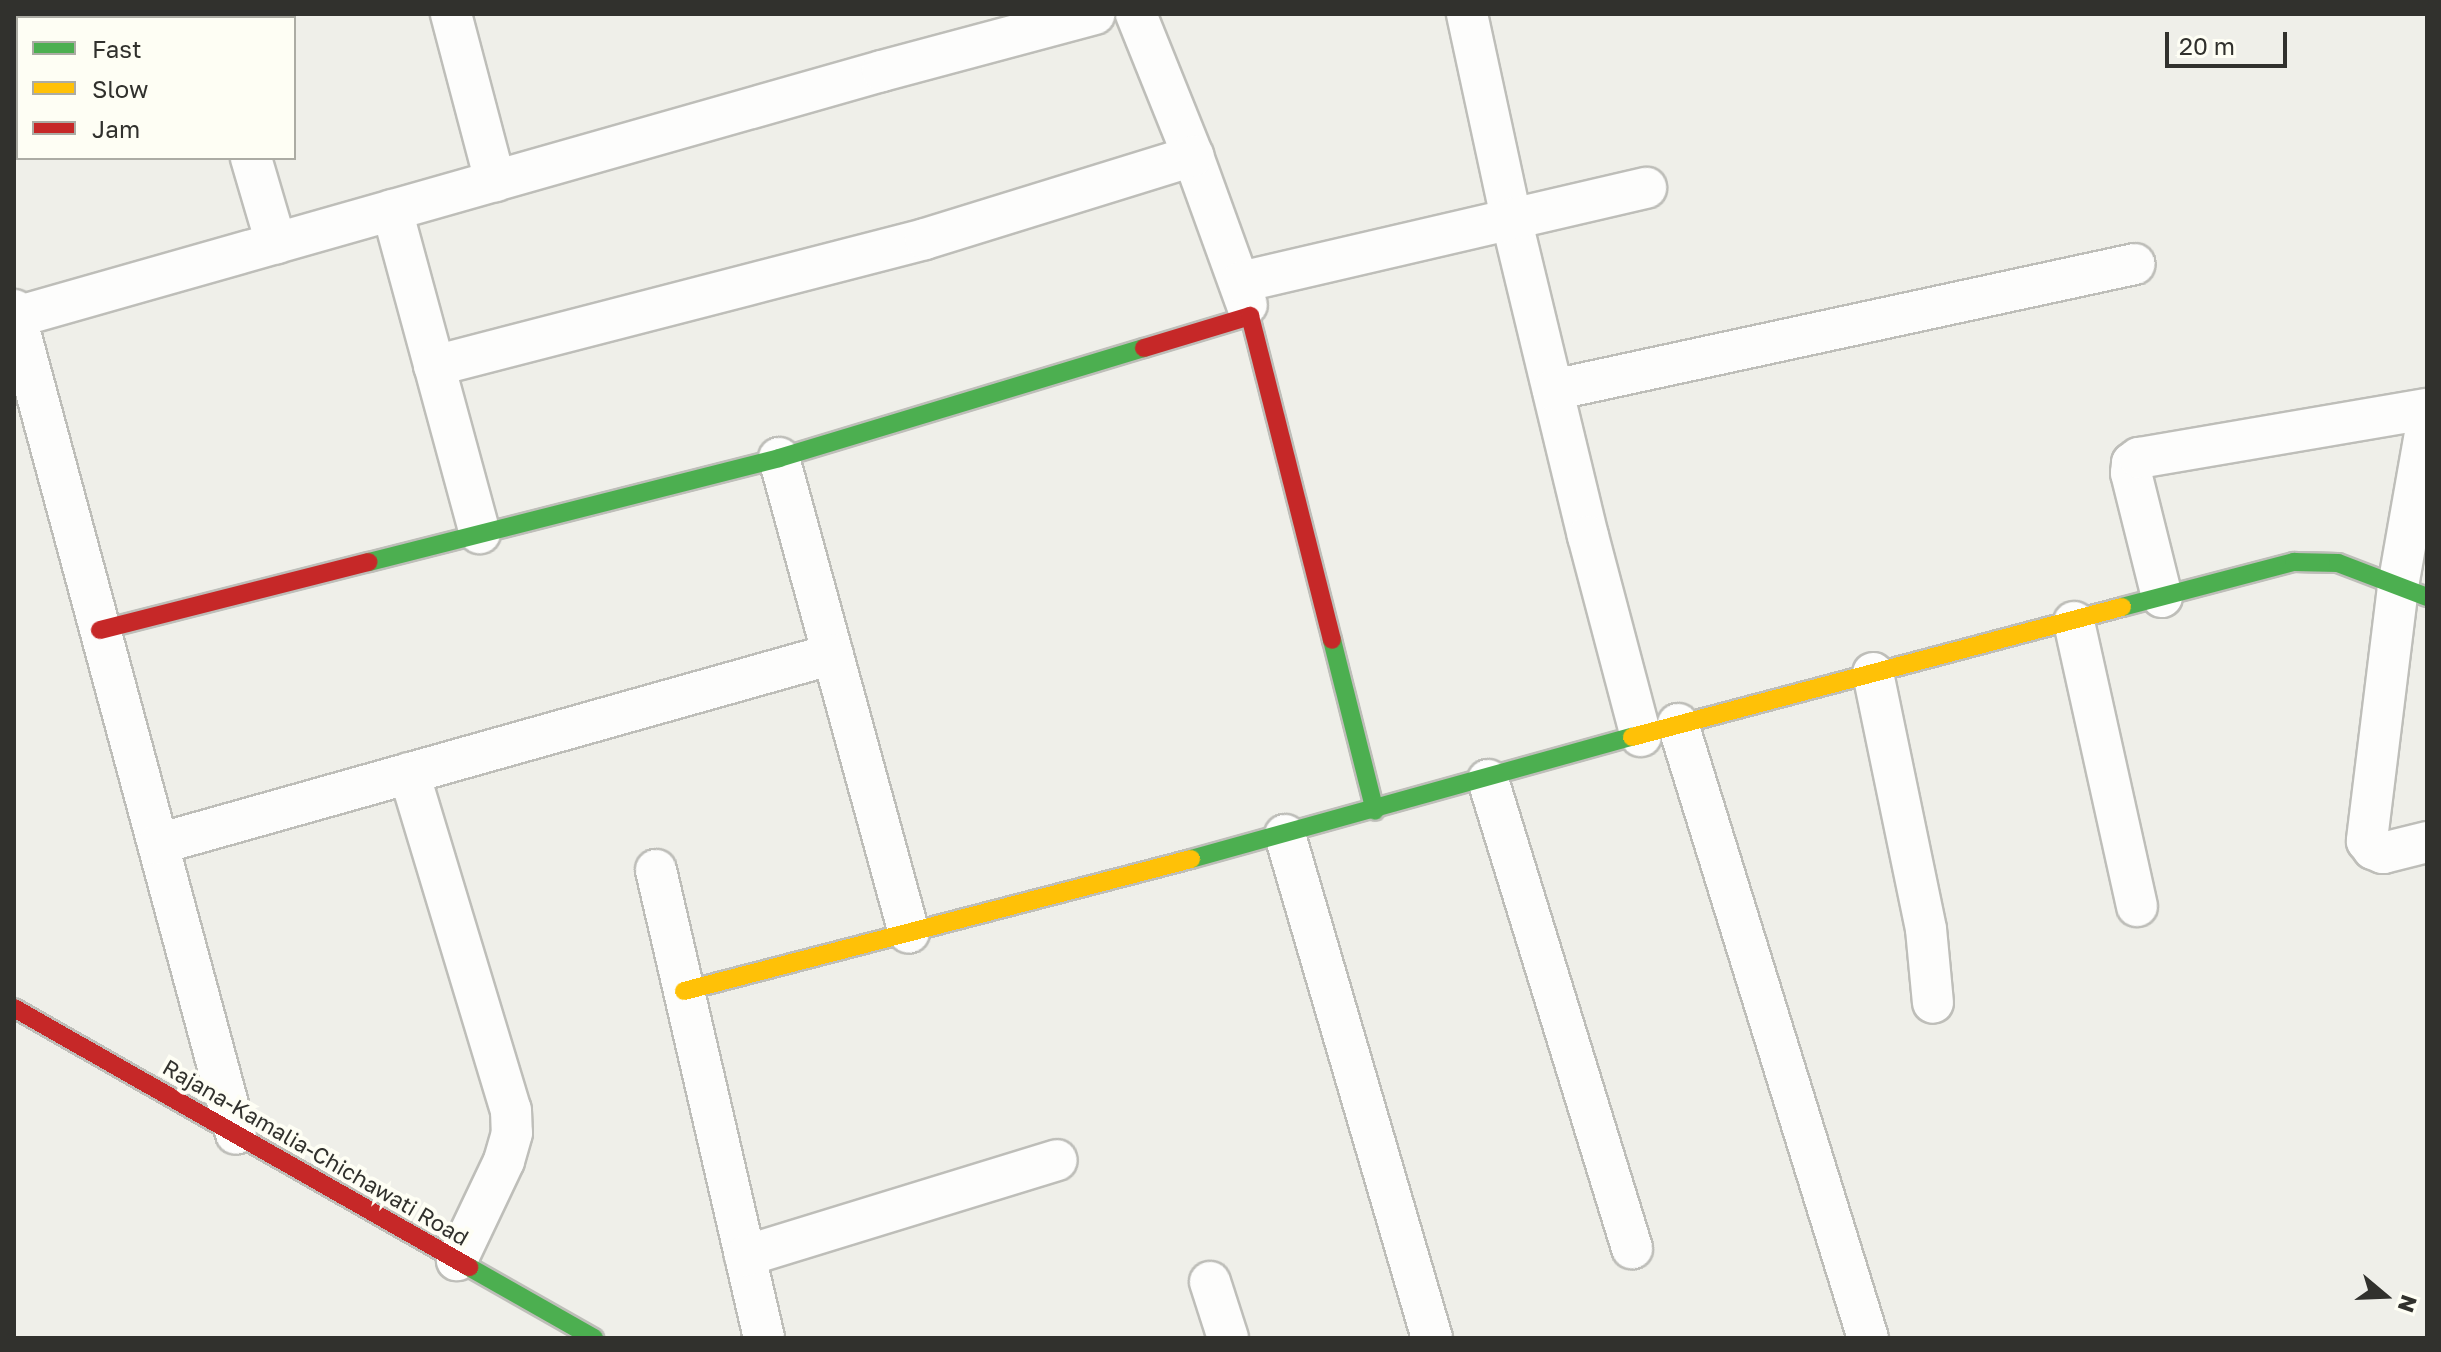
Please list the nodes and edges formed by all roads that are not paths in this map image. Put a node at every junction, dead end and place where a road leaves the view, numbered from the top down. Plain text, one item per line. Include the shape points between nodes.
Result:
1 (451, 14) edge
2 (1095, 14) edge
3 (1136, 14) edge
4 (1467, 14) edge
5 (1193, 156) junction
6 (252, 160) edge
7 (495, 181) junction
8 (1646, 188) dead end
9 (392, 210) junction
10 (1511, 218) junction
11 (276, 243) junction
12 (2135, 264) dead end
13 (1245, 299) junction
14 (15, 314) edge
15 (434, 366) junction
16 (1553, 390) junction
17 (2427, 409) edge
18 (2427, 422) edge
19 (30, 427) edge
20 (779, 458) junction
21 (480, 533) junction
22 (2412, 592) edge
23 (2162, 597) junction
24 (2074, 622) junction
25 (100, 630) junction
26 (833, 654) junction
27 (1873, 673) junction
28 (1660, 730) junction
29 (409, 773) junction
30 (1488, 780) junction
31 (1375, 811) junction
32 (1285, 835) junction
33 (2427, 842) edge
34 (158, 844) junction
35 (656, 870) dead end
36 (2137, 906) dead end
37 (909, 933) junction
38 (684, 991) junction
39 (1933, 1003) dead end
40 (14, 1008) edge
41 (236, 1134) junction
42 (1057, 1160) dead end
43 (1632, 1248) dead end
44 (745, 1256) junction
45 (457, 1260) junction
46 (1210, 1282) dead end
47 (594, 1338) edge
48 (764, 1338) edge
49 (1228, 1338) edge
50 (1432, 1338) edge
51 (1868, 1338) edge

1 - 7 street
2 - 7 street
3 - 5 street
4 - 10 street
5 - 13 street
5 - 15 street via 925,239
6 - 11 street
7 - 9 street
8 - 10 street
9 - 11 street
9 - 15 street
10 - 13 street
10 - 16 street
11 - 14 street
12 - 16 street
13 - 20 street
13 - 31 street
14 - 19 street
15 - 21 street
16 - 28 street
17 - 23 street via 2139,458 2131,473
18 - 22 street
19 - 25 street
20 - 21 street
20 - 26 street
21 - 25 street
22 - 23 street via 2338,563 2307,561
22 - 33 street via 2367,841 2383,853
23 - 24 street
24 - 27 street
24 - 36 street
25 - 34 street
26 - 29 street
26 - 37 street
27 - 28 street
27 - 39 street via 1926,929
28 - 30 street
28 - 51 street
29 - 34 street
29 - 45 street via 511,1110 512,1133 504,1161
30 - 31 street
30 - 43 street
31 - 32 street
32 - 37 street
32 - 50 street
34 - 41 street
35 - 38 street
37 - 38 street
38 - 44 street
40 - 41 street, Rajana-Kamalia-Chichawati Road
41 - 45 street, Rajana-Kamalia-Chichawati Road
42 - 44 street
44 - 48 street
45 - 47 street, Rajana-Kamalia-Chichawati Road
46 - 49 street

